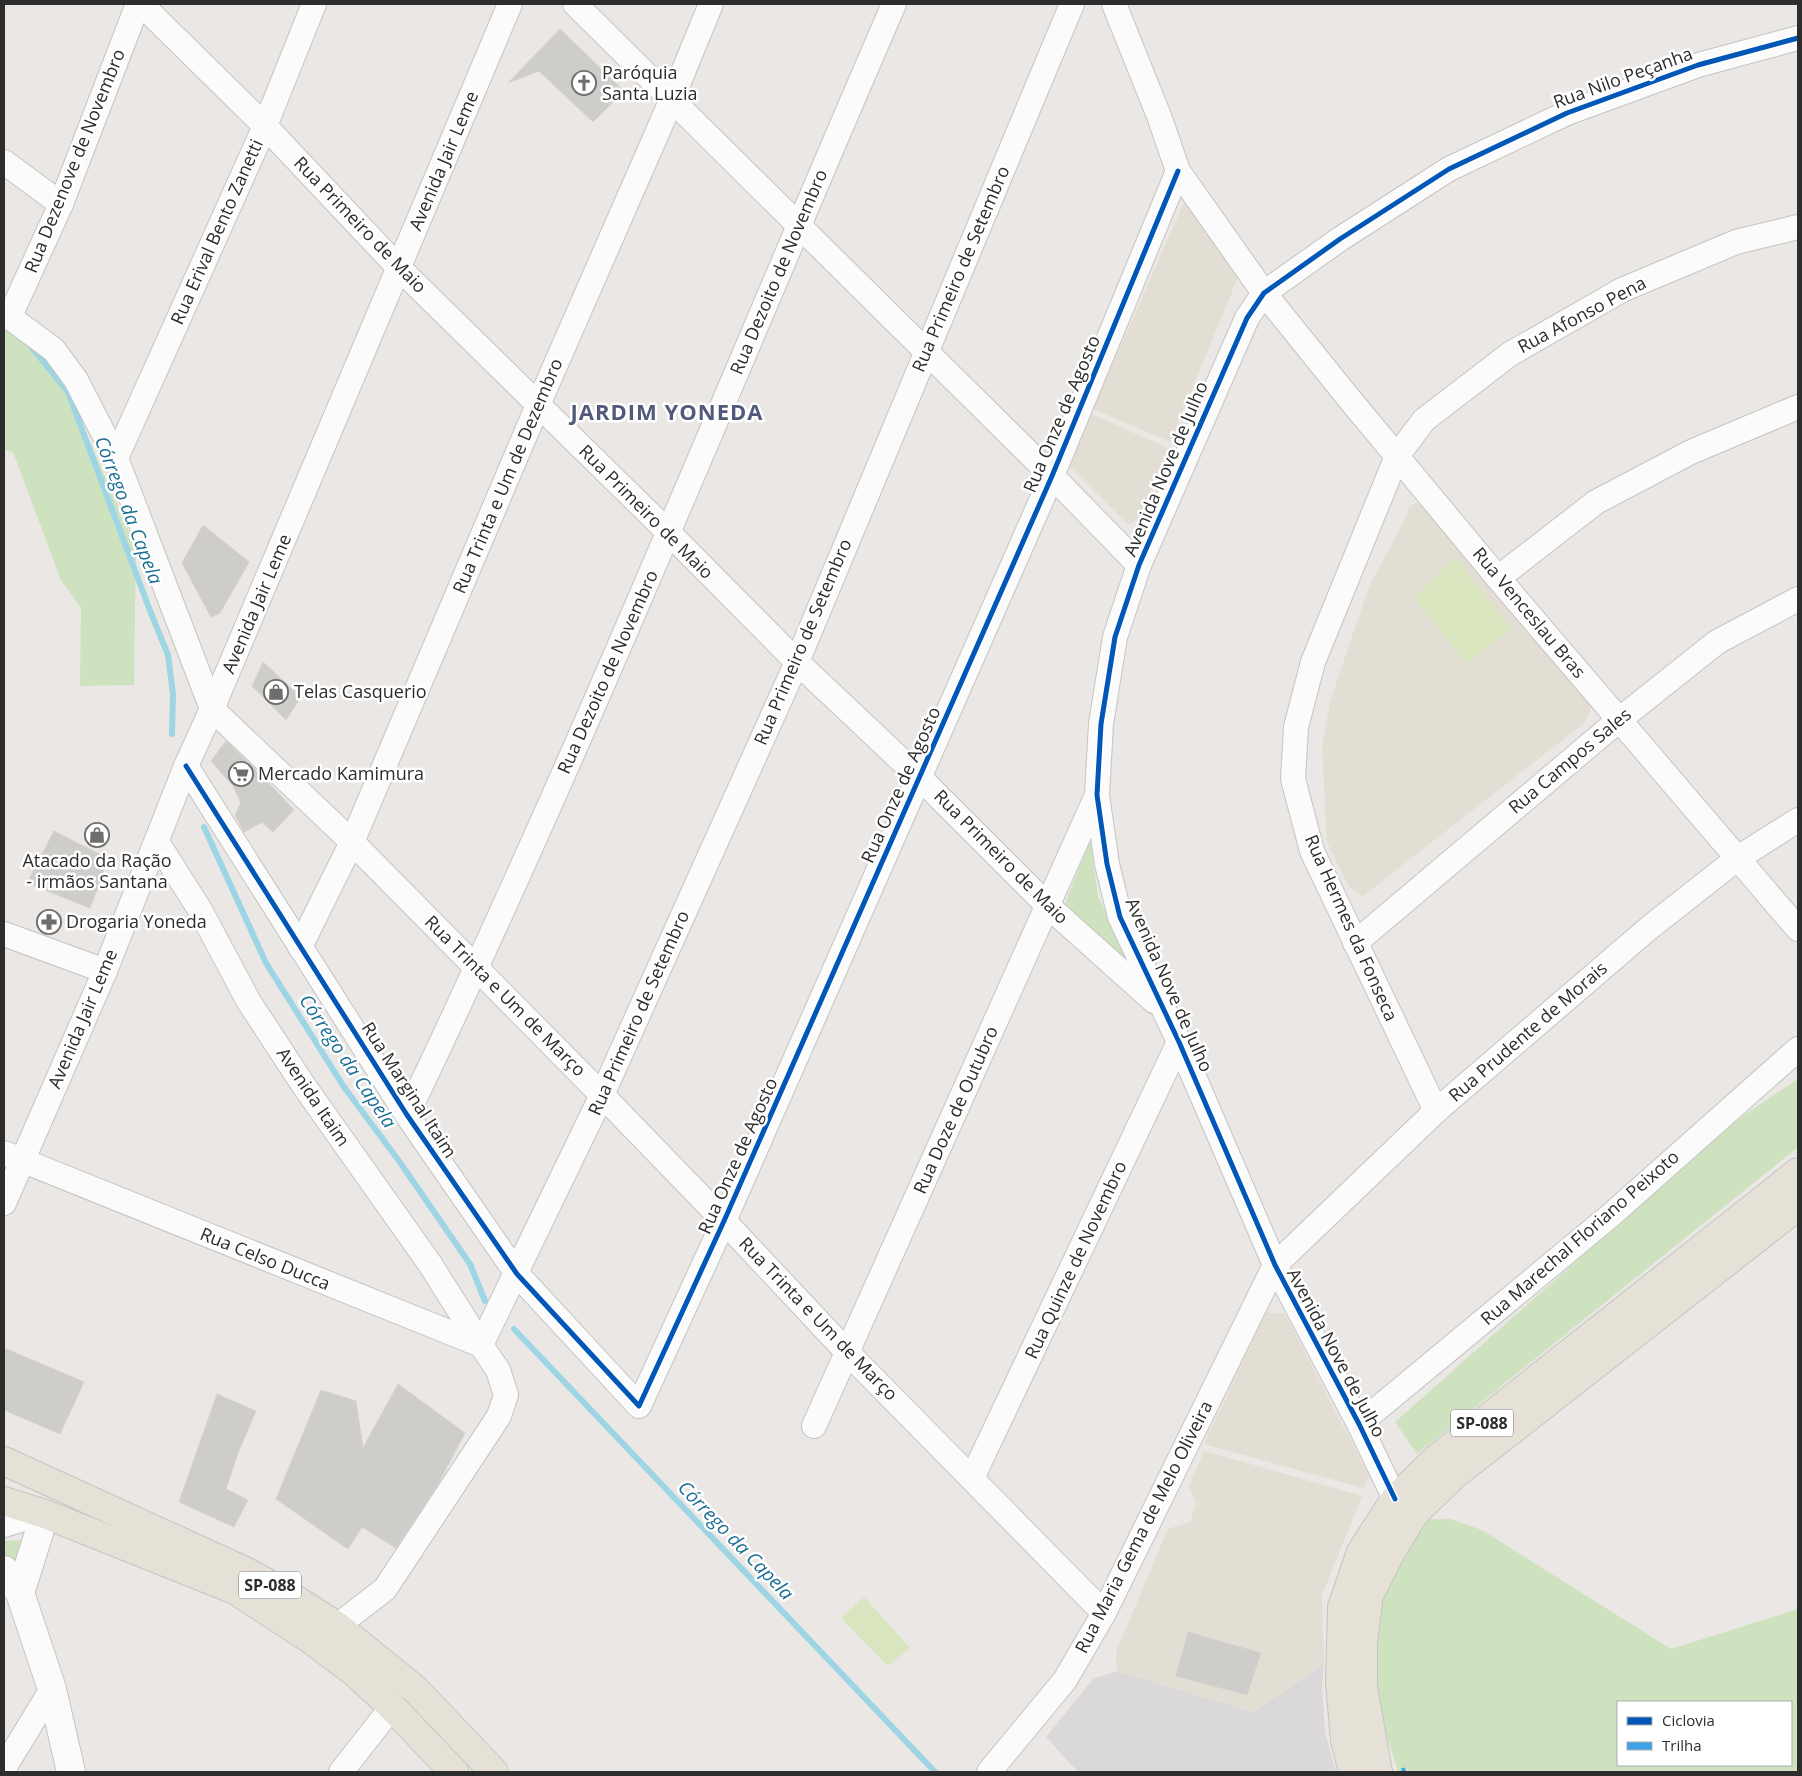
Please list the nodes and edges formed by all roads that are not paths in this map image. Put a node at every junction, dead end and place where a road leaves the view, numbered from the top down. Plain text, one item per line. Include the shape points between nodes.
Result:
1 (139, 4) edge
2 (314, 4) edge
3 (510, 4) edge
4 (575, 4) edge
5 (712, 4) edge
6 (894, 4) edge
7 (1072, 4) edge
8 (1114, 4) edge
9 (1798, 38) edge
10 (672, 99) junction
11 (265, 126) junction
12 (4, 162) edge
13 (1178, 171) junction
14 (61, 204) junction
15 (798, 225) junction
16 (1798, 227) edge
17 (399, 268) junction
18 (1264, 293) junction
19 (7, 314) edge
20 (926, 352) junction
21 (538, 405) junction
22 (1798, 407) edge
23 (1397, 456) junction
24 (116, 458) junction
25 (1052, 476) junction
26 (669, 533) junction
27 (1139, 565) junction
28 (1498, 578) junction
29 (1798, 599) edge
30 (796, 662) junction
31 (212, 709) junction
32 (1619, 720) junction
33 (186, 766) junction
34 (919, 777) junction
35 (1097, 795) junction
36 (1798, 820) edge
37 (156, 842) junction
38 (352, 842) junction
39 (1738, 858) junction
40 (1048, 906) junction
41 (1798, 929) edge
42 (4, 934) edge
43 (1355, 943) junction
44 (300, 947) junction
45 (477, 968) junction
46 (105, 971) junction
47 (1163, 1009) junction
48 (1179, 1042) junction
49 (1798, 1049) edge
50 (602, 1095) junction
51 (1436, 1111) junction
52 (407, 1115) junction
53 (12, 1157) edge
54 (1798, 1172) edge
55 (4, 1203) edge
56 (1798, 1206) edge
57 (724, 1221) junction
58 (1275, 1265) junction
59 (517, 1274) junction
60 (481, 1345) junction
61 (847, 1352) junction
62 (639, 1406) joint
63 (1359, 1424) junction
64 (814, 1426) dead end
65 (4, 1461) edge
66 (972, 1478) junction
67 (1395, 1498) junction
68 (4, 1501) edge
69 (42, 1513) junction
70 (4, 1523) edge
71 (4, 1570) edge
72 (20, 1593) junction
73 (1104, 1613) junction
74 (337, 1626) junction
75 (52, 1689) junction
76 (392, 1707) junction
77 (4, 1768) edge
78 (71, 1772) edge
79 (341, 1772) edge
80 (454, 1772) edge
81 (494, 1772) edge
82 (989, 1772) edge
83 (1353, 1772) edge
84 (1378, 1772) edge

1 - 11 street, Rua Primeiro de Maio
1 - 14 street, Rua Dezenove de Novembro
2 - 11 street, Rua Erival Bento Zanetti
3 - 17 street, Avenida Jair Leme
4 - 10 street
5 - 10 street, Rua Trinta e Um de Dezembro
6 - 15 street, Rua Dezoito de Novembro
7 - 20 street, Rua Primeiro de Setembro
8 - 13 street
9 - 18 street, Rua Nilo Peçanha via 1698,65 1567,112 1449,169 1340,239
10 - 15 street
10 - 21 street, Rua Trinta e Um de Dezembro
11 - 17 street, Rua Primeiro de Maio
11 - 24 street, Rua Erival Bento Zanetti
12 - 14 street
13 - 18 street
13 - 25 street, Rua Onze de Agosto
14 - 19 street, Rua Dezenove de Novembro
15 - 20 street
15 - 26 street, Rua Dezoito de Novembro
16 - 23 street, Rua Afonso Pena via 1736,242 1613,295 1510,354 1424,420
17 - 21 street, Rua Primeiro de Maio
17 - 31 street, Avenida Jair Leme
18 - 23 street, Rua Venceslau Bras
18 - 27 street, Avenida Nove de Julho via 1246,318
19 - 24 street via 54,350 76,380
20 - 25 street
20 - 30 street, Rua Primeiro de Setembro
21 - 26 street, Rua Primeiro de Maio
21 - 38 street, Rua Trinta e Um de Dezembro
22 - 28 street via 1690,452 1596,502
23 - 28 street, Rua Venceslau Bras
23 - 43 street, Rua Hermes da Fonseca via 1313,662 1296,727 1293,779 1312,851
24 - 31 street
25 - 27 street
25 - 34 street, Rua Onze de Agosto
26 - 30 street, Rua Primeiro de Maio
26 - 45 street, Rua Dezoito de Novembro
27 - 35 street, Avenida Nove de Julho via 1115,637 1101,724
28 - 32 street, Rua Venceslau Bras
29 - 32 street, Rua Campos Sales via 1717,642
30 - 34 street, Rua Primeiro de Maio
30 - 50 street, Rua Primeiro de Setembro
31 - 33 street, Avenida Jair Leme
31 - 38 street, Rua Trinta e Um de Março
32 - 39 street, Rua Venceslau Bras
32 - 43 street, Rua Campos Sales
33 - 37 street, Avenida Jair Leme
33 - 44 street, Rua Marginal Itaim
34 - 40 street, Rua Primeiro de Maio
34 - 57 street, Rua Onze de Agosto
35 - 40 street, Rua Doze de Outubro
35 - 47 street, Avenida Nove de Julho via 1107,864 1120,917
36 - 39 street, Rua Prudente de Morais
37 - 46 street, Avenida Jair Leme
37 - 60 street, Avenida Itaim via 200,910 249,1002 430,1264
38 - 44 street, Rua Trinta e Um de Dezembro
38 - 45 street, Rua Trinta e Um de Março
39 - 41 street, Rua Venceslau Bras
39 - 51 street, Rua Prudente de Morais via 1649,928
40 - 47 street, Rua Primeiro de Maio
40 - 61 street, Rua Doze de Outubro
42 - 46 street
43 - 51 street, Rua Hermes da Fonseca
44 - 52 street, Rua Marginal Itaim
45 - 50 street, Rua Trinta e Um de Março
45 - 52 street, Rua Dezoito de Novembro
46 - 53 street, Avenida Jair Leme
47 - 48 street, Avenida Nove de Julho
48 - 58 street, Avenida Nove de Julho
48 - 66 street, Rua Quinze de Novembro
49 - 63 street, Rua Marechal Floriano Peixoto via 1611,1215
50 - 57 street, Rua Trinta e Um de Março
50 - 59 street, Rua Primeiro de Setembro
51 - 58 street, Rua Prudente de Morais
52 - 59 street, Rua Marginal Itaim
53 - 55 street, Avenida Jair Leme
53 - 60 street, Rua Celso Ducca
54 - 67 main road, SP-088 via 1436,1459
56 - 84 main road, SP-088 via 1453,1476 1414,1514 1390,1552 1369,1595 1363,1643 1363,1687
57 - 61 street, Rua Trinta e Um de Março
57 - 62 street, Rua Onze de Agosto
58 - 63 street, Avenida Nove de Julho
58 - 73 street, Rua Maria Gema de Melo Oliveira
59 - 60 street, Rua Primeiro de Setembro
59 - 62 street, Rua Marginal Itaim
60 - 74 street via 498,1370 506,1395 499,1416 385,1589
61 - 64 street, Rua Doze de Outubro
61 - 66 street, Rua Trinta e Um de Março
63 - 67 street, Avenida Nove de Julho
65 - 74 main road, SP-088 via 245,1571
66 - 73 street, Rua Trinta e Um de Março
67 - 83 main road, SP-088 via 1361,1552 1342,1607 1340,1683 1345,1740
68 - 69 main road, SP-088
69 - 70 street
69 - 72 street
69 - 76 main road, SP-088 via 234,1590 310,1639 354,1672
71 - 72 street
72 - 75 street
73 - 82 street, Rua Maria Gema de Melo Oliveira via 1065,1680
74 - 81 main road, SP-088 via 416,1690
75 - 77 street
75 - 78 street
76 - 79 street
76 - 80 main road, SP-088

